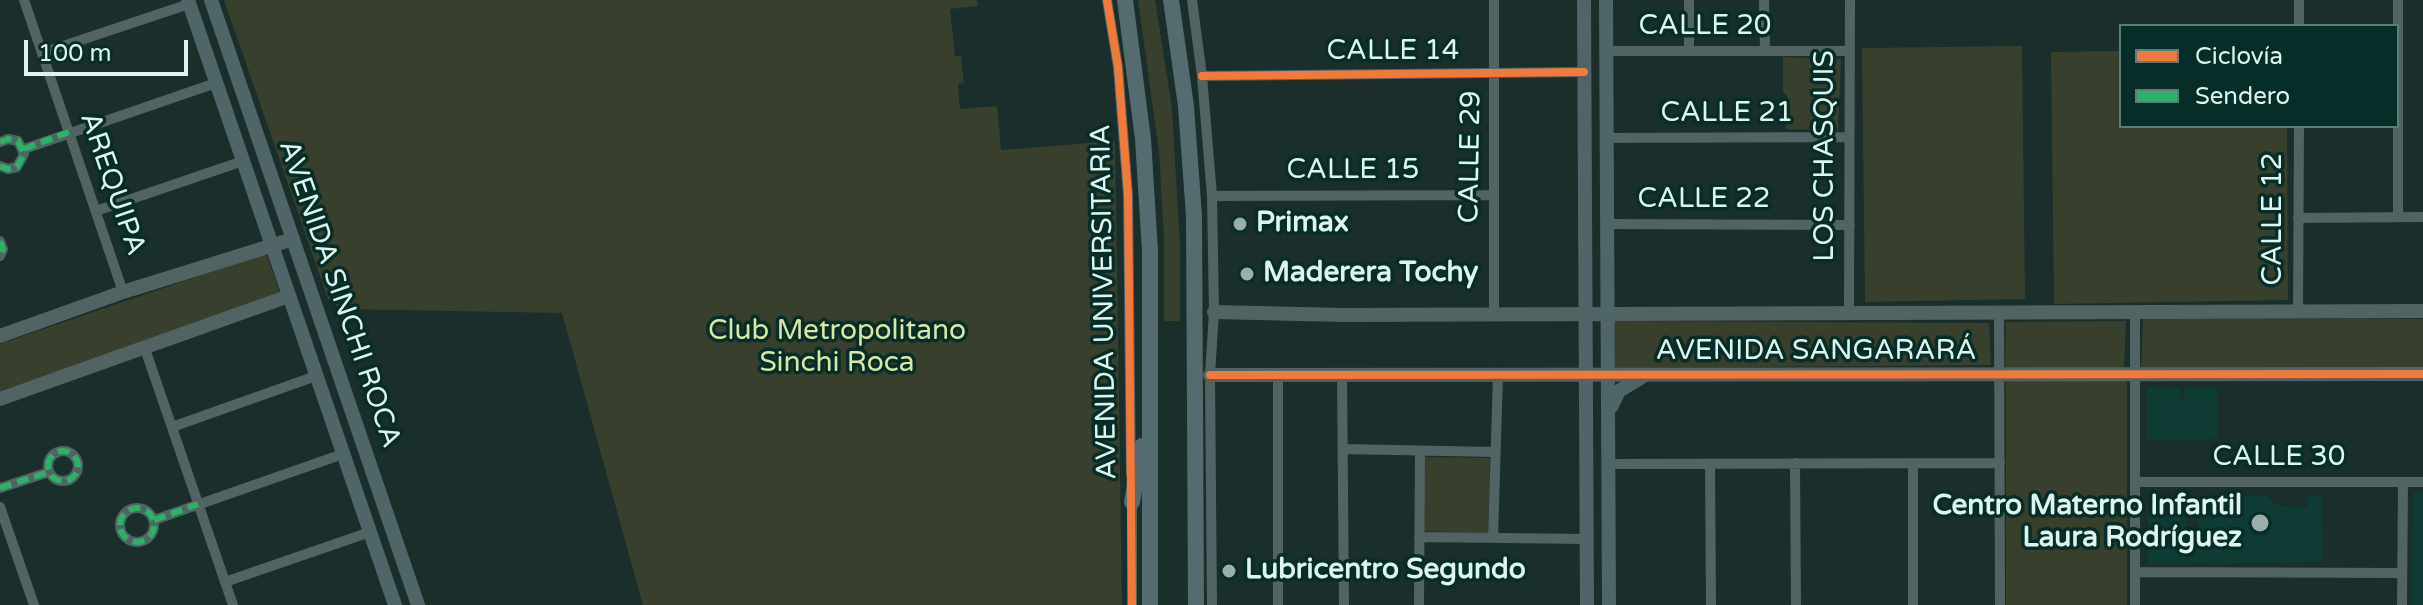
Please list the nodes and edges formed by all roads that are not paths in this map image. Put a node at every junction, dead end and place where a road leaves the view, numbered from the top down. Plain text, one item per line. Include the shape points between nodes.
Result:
1 (24, 0) edge
2 (211, 0) edge
3 (1107, 0) edge
4 (1125, 0) edge
5 (1171, 0) edge
6 (1192, 0) edge
7 (1494, 0) edge
8 (1584, 0) edge
9 (1606, 0) edge
10 (1689, 0) edge
11 (1764, 0) edge
12 (1850, 0) edge
13 (2299, 0) edge
14 (2398, 0) edge
15 (189, 2) edge
16 (2299, 24) edge
17 (2398, 24) edge
18 (1607, 51) junction
19 (1689, 51) junction
20 (1765, 51) junction
21 (1850, 51) junction
22 (42, 53) junction
23 (1584, 72) junction
24 (1496, 73) junction
25 (1202, 76) junction
26 (216, 83) junction
27 (2299, 128) edge
28 (2398, 128) edge
29 (69, 132) junction
30 (1849, 137) junction
31 (1605, 138) junction
32 (0, 142) edge
33 (24, 149) junction
34 (243, 161) junction
35 (0, 166) edge
36 (1494, 195) junction
37 (1212, 196) junction
38 (96, 211) junction
39 (2398, 217) junction
40 (2423, 217) edge
41 (2298, 218) junction
42 (1607, 224) junction
43 (1850, 225) junction
44 (293, 239) junction
45 (0, 241) edge
46 (272, 245) junction
47 (0, 256) edge
48 (123, 292) junction
49 (289, 296) junction
50 (2423, 311) edge
51 (1214, 312) junction
52 (2135, 312) junction
53 (2298, 312) junction
54 (1849, 313) junction
55 (1999, 313) junction
56 (1494, 314) junction
57 (1585, 314) junction
58 (1609, 314) junction
59 (323, 326) junction
60 (302, 335) junction
61 (0, 336) edge
62 (144, 346) junction
63 (1999, 373) junction
64 (2135, 374) junction
65 (2423, 374) edge
66 (1210, 375) junction
67 (1278, 375) junction
68 (1342, 375) junction
69 (1498, 375) junction
70 (1586, 375) junction
71 (1610, 375) junction
72 (1645, 375) junction
73 (316, 376) junction
74 (0, 399) edge
75 (1609, 411) junction
76 (1150, 418) junction
77 (172, 427) junction
78 (1343, 449) junction
79 (1420, 451) junction
80 (1495, 452) junction
81 (343, 454) junction
82 (1795, 463) junction
83 (1913, 463) junction
84 (2000, 463) junction
85 (1609, 464) junction
86 (1710, 464) junction
87 (49, 472) dead end
88 (2135, 482) junction
89 (2403, 482) junction
90 (2423, 482) edge
91 (0, 488) edge
92 (1132, 502) junction
93 (198, 504) junction
94 (0, 507) edge
95 (154, 520) dead end
96 (370, 532) junction
97 (1419, 537) junction
98 (1493, 538) junction
99 (1587, 539) junction
100 (2135, 572) junction
101 (2402, 573) junction
102 (225, 582) junction
103 (34, 605) edge
104 (233, 605) edge
105 (395, 605) edge
106 (418, 605) edge
107 (1132, 605) edge
108 (1150, 605) edge
109 (1196, 605) edge
110 (1212, 605) edge
111 (1278, 605) edge
112 (1344, 605) edge
113 (1419, 605) edge
114 (1587, 605) edge
115 (1609, 605) edge
116 (1711, 605) edge
117 (1796, 605) edge
118 (1913, 605) edge
119 (2000, 605) edge
120 (2135, 605) edge
121 (2402, 605) edge

1 - 22 street, AREQUIPA
2 - 44 main road, AVENIDA SINCHI ROCA
3 - 92 street, AVENIDA UNIVERSITARIA via 1128,195
4 - 76 main road, AVENIDA UNIVERSITARIA via 1143,139 1150,251
5 - 109 main road via 1194,216
6 - 25 street
7 - 24 street, CALLE 29
8 - 23 main road
9 - 18 main road
10 - 19 street
11 - 20 street
12 - 21 street, LOS CHASQUIS
13 - 16 street
14 - 17 street
15 - 22 street
15 - 26 main road, AVENIDA SINCHI ROCA
18 - 19 street, CALLE 20
18 - 31 main road
19 - 20 street, CALLE 20
20 - 21 street, CALLE 20
21 - 30 street, LOS CHASQUIS
22 - 29 street, AREQUIPA
23 - 24 street, CALLE 14
23 - 57 main road
24 - 25 street, CALLE 14
24 - 36 street, CALLE 29
25 - 37 street
26 - 29 street
26 - 34 main road, AVENIDA SINCHI ROCA
27 - 41 street, CALLE 12
28 - 39 street
29 - 33 street
29 - 38 street, AREQUIPA
30 - 31 street, CALLE 21
30 - 43 street, LOS CHASQUIS
31 - 42 main road
32 - 33 street via 13,139
33 - 35 street via 17,167
34 - 38 street
34 - 46 main road, AVENIDA SINCHI ROCA
36 - 37 street, CALLE 15
36 - 56 street, CALLE 29
37 - 51 street
38 - 48 street, AREQUIPA
39 - 40 street
39 - 41 street
41 - 53 street, CALLE 12
42 - 43 street, CALLE 22
42 - 58 main road
43 - 54 street, LOS CHASQUIS
44 - 46 street
44 - 59 main road, AVENIDA SINCHI ROCA
45 - 47 street
46 - 48 street
46 - 49 main road, AVENIDA SINCHI ROCA
48 - 61 street
49 - 60 main road, AVENIDA SINCHI ROCA
49 - 62 street
50 - 53 street, AVENIDA SANGARARÁ
51 - 56 street, AVENIDA SANGARARÁ
51 - 66 street
52 - 53 street, AVENIDA SANGARARÁ
52 - 55 street, AVENIDA SANGARARÁ
52 - 64 street
54 - 55 street, AVENIDA SANGARARÁ
54 - 58 street, AVENIDA SANGARARÁ
55 - 63 street
56 - 57 street, AVENIDA SANGARARÁ
57 - 58 street, AVENIDA SANGARARÁ
57 - 70 main road
58 - 71 main road
59 - 60 main road
59 - 106 main road, AVENIDA SINCHI ROCA
60 - 73 main road, AVENIDA SINCHI ROCA
62 - 74 street
62 - 77 street
63 - 64 street, AVENIDA SANGARARÁ
63 - 72 street, AVENIDA SANGARARÁ
63 - 84 street
64 - 65 street, AVENIDA SANGARARÁ
64 - 88 street
66 - 67 street, AVENIDA SANGARARÁ
66 - 110 street
67 - 68 street, AVENIDA SANGARARÁ
67 - 111 street
68 - 69 street, AVENIDA SANGARARÁ
68 - 78 street
69 - 70 street, AVENIDA SANGARARÁ
69 - 80 street
70 - 71 street, AVENIDA SANGARARÁ
70 - 99 main road
71 - 72 street, AVENIDA SANGARARÁ
71 - 75 main road
72 - 75 main road via 1619,391
73 - 77 street
73 - 81 main road, AVENIDA SINCHI ROCA
75 - 85 main road
76 - 92 main road
76 - 108 main road, AVENIDA UNIVERSITARIA
77 - 93 street
78 - 79 street
78 - 112 street
79 - 80 street
79 - 97 street
80 - 98 street
81 - 93 street
81 - 96 main road, AVENIDA SINCHI ROCA
82 - 83 street
82 - 86 street
82 - 117 street
83 - 84 street
83 - 118 street
84 - 119 street
85 - 86 street
85 - 115 main road
86 - 116 street
87 - 91 street
88 - 89 street, CALLE 30
88 - 100 street
89 - 90 street, CALLE 30
89 - 101 street
92 - 107 street, AVENIDA UNIVERSITARIA
93 - 95 street
93 - 102 street
94 - 103 street
96 - 102 street
96 - 105 main road, AVENIDA SINCHI ROCA
97 - 98 street
97 - 113 street
98 - 99 street
99 - 114 main road
100 - 101 street
100 - 120 street
101 - 121 street
102 - 104 street

